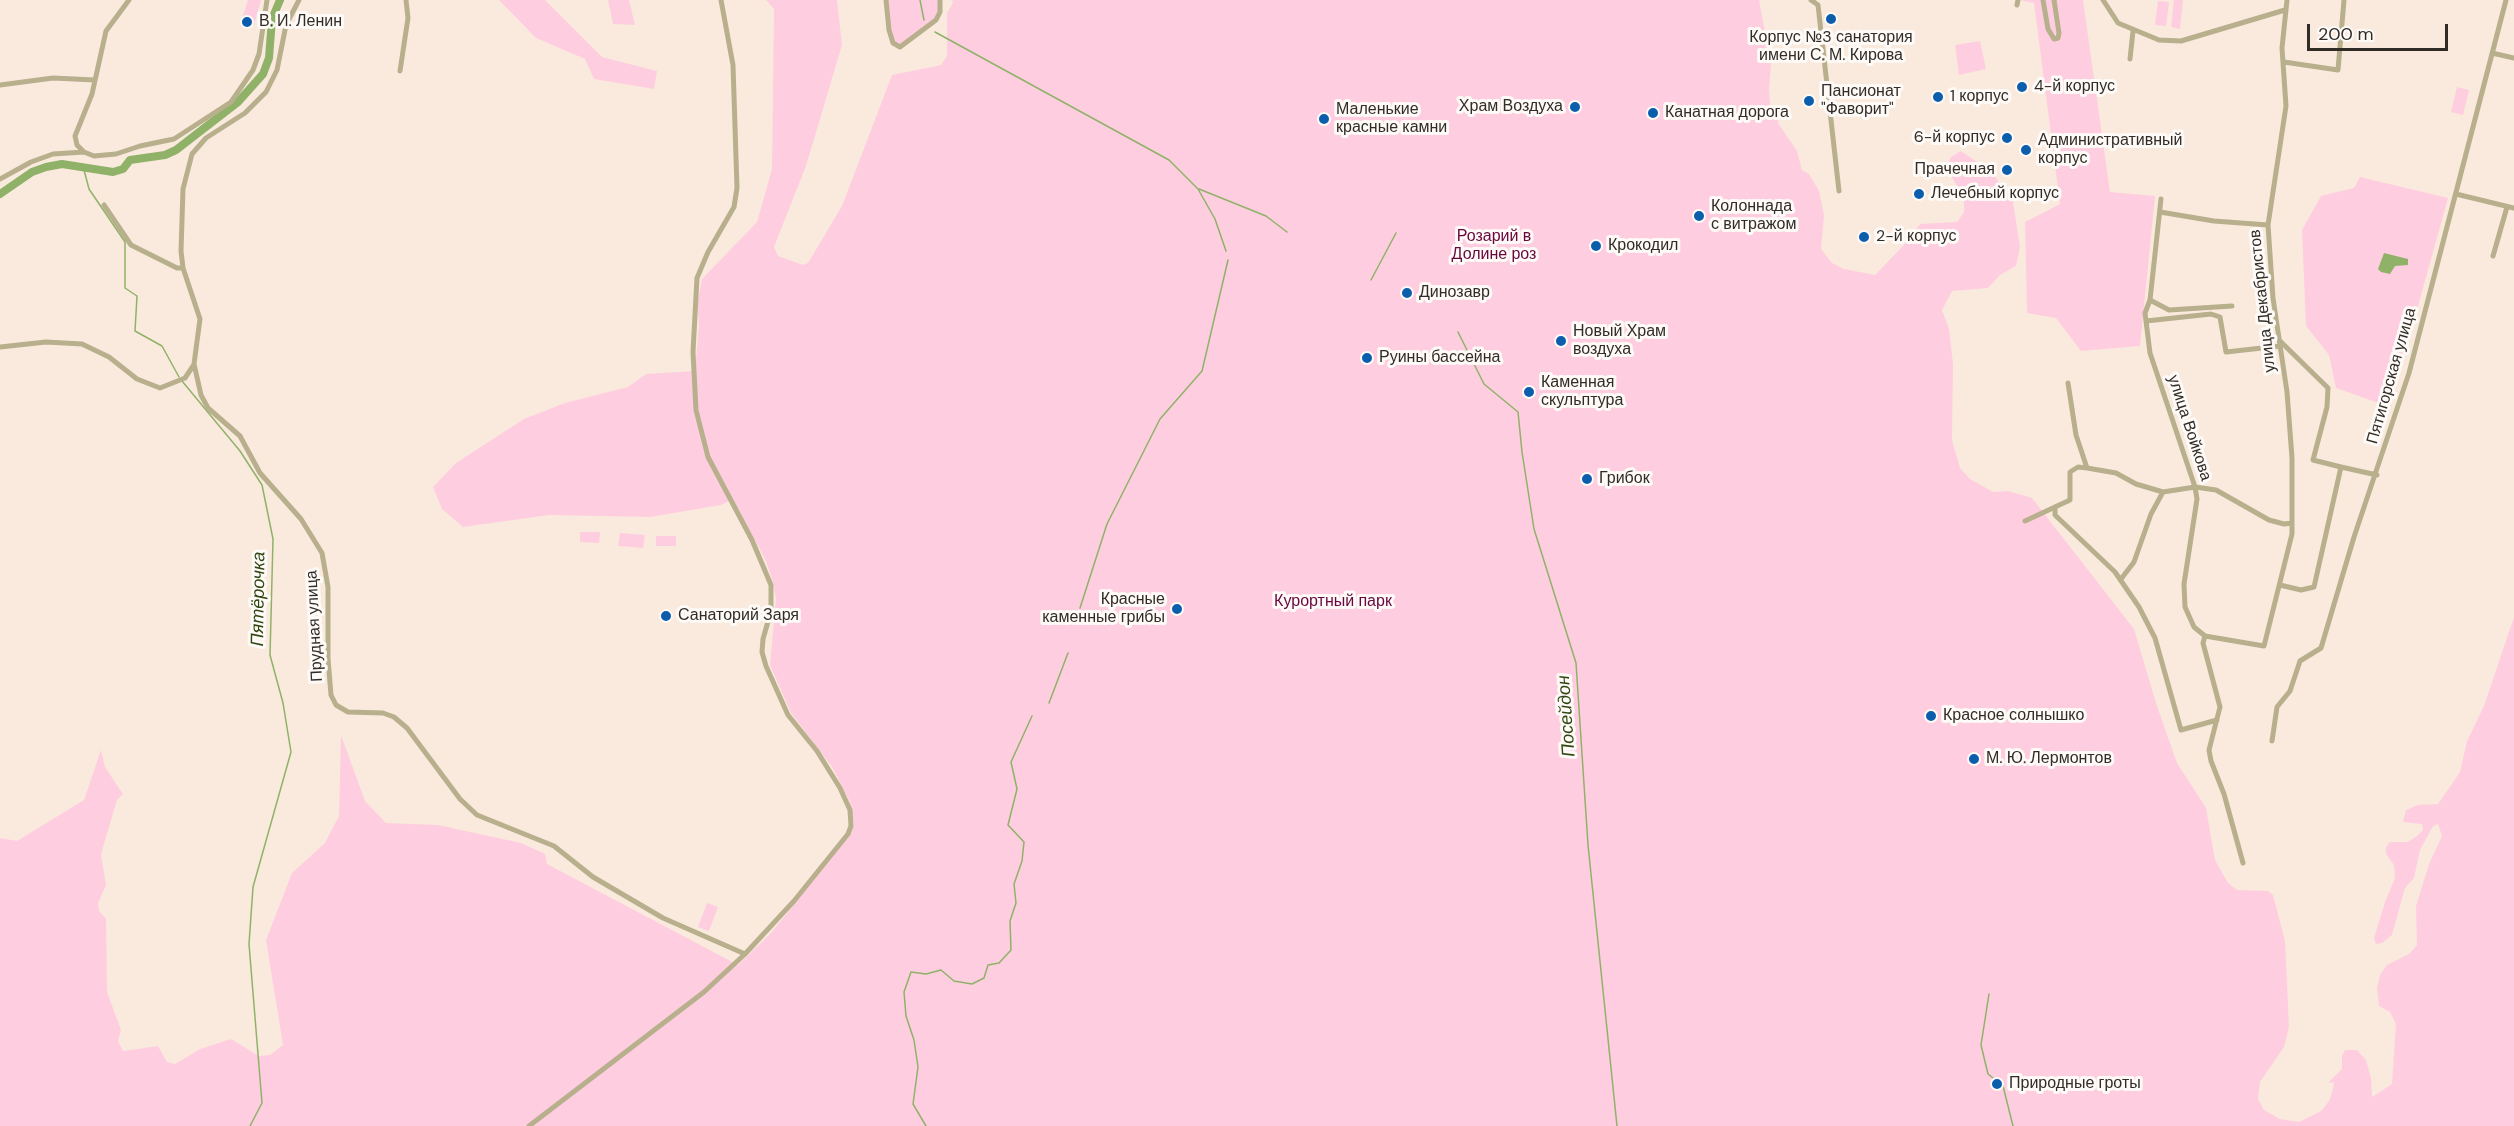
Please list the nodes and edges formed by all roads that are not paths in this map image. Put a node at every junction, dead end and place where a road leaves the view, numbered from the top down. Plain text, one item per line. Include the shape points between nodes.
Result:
1 (129, 0) edge
2 (267, 0) edge
3 (299, 0) edge
4 (406, 0) edge
5 (722, 0) edge
6 (886, 0) edge
7 (940, 0) edge
8 (1811, 0) edge
9 (2043, 0) edge
10 (2054, 0) edge
11 (2103, 0) edge
12 (2287, 0) edge
13 (2344, 0) edge
14 (2506, 0) edge
15 (2285, 10) junction
16 (2133, 31) junction
17 (2492, 52) junction
18 (2514, 58) edge
19 (2130, 59) dead end
20 (2283, 62) junction
21 (400, 71) dead end
22 (95, 80) junction
23 (0, 85) edge
24 (84, 152) junction
25 (0, 179) edge
26 (1839, 191) dead end
27 (2456, 194) junction
28 (2161, 199) dead end
29 (104, 205) dead end
30 (2507, 207) junction
31 (2514, 208) edge
32 (2160, 212) junction
33 (2268, 225) junction
34 (2493, 256) dead end
35 (183, 268) junction
36 (2150, 300) junction
37 (2232, 306) dead end
38 (2146, 321) junction
39 (2280, 343) junction
40 (0, 347) edge
41 (194, 364) junction
42 (2068, 383) dead end
43 (2342, 467) junction
44 (2087, 468) junction
45 (2377, 475) junction
46 (2195, 487) junction
47 (2163, 492) junction
48 (2055, 509) junction
49 (2025, 521) dead end
50 (2292, 523) junction
51 (2121, 579) junction
52 (2280, 585) junction
53 (2205, 636) junction
54 (2217, 720) junction
55 (2272, 741) dead end
56 (2243, 863) dead end
57 (745, 954) junction
58 (529, 1126) edge

1 - 22 street via 106,31
2 - 24 street via 254,70 231,102 174,139 104,156
3 - 35 street, Прудная улица via 286,25 277,70 266,92 245,113 206,138 192,154 183,189
4 - 21 street via 408,18
5 - 57 street via 733,64 737,188 734,207 698,278 693,362 696,410 708,457 771,585 771,611 762,652 766,666 788,715 840,788 852,818 848,834 775,924
6 - 7 street via 889,30 893,43 900,47 936,20
8 - 26 street via 1818,5
9 - 10 street via 2048,29 2054,39 2059,33
11 - 16 street via 2118,23
12 - 15 street, улица Декабристов
13 - 20 street via 2338,70
14 - 17 street, Пятигорская улица
15 - 16 street via 2181,41 2159,40
15 - 20 street, улица Декабристов
16 - 19 street
17 - 18 street
17 - 27 street, Пятигорская улица
20 - 33 street, улица Декабристов via 2286,106
22 - 23 street via 53,78
22 - 24 street via 75,136
24 - 25 street via 53,154
27 - 30 street
27 - 45 street, Пятигорская улица via 2409,373
28 - 32 street
29 - 35 street via 131,245
30 - 31 street
30 - 34 street
32 - 33 street
32 - 36 street
33 - 39 street, улица Декабристов
35 - 41 street, Прудная улица via 200,319
36 - 37 street via 2169,310
36 - 38 street, улица Войкова
38 - 39 street via 2211,314 2220,317 2226,352
38 - 46 street, улица Войкова via 2150,353
39 - 43 street via 2328,388 2313,460
39 - 50 street, улица Декабристов via 2292,458
40 - 41 street via 46,342 82,344 145,383 160,388 185,378
41 - 57 street, Прудная улица via 208,408 240,436 260,473 301,519 322,553 328,587 331,695 336,705 348,712 394,717 477,815 554,846 593,877 663,918
42 - 44 street via 2076,435
43 - 45 street
43 - 52 street via 2314,587 2301,590
44 - 47 street via 2116,473
44 - 48 street via 2073,469 2070,500
45 - 55 street, Пятигорская улица via 2321,648 2300,661 2290,691 2277,707
46 - 47 street
46 - 50 street via 2227,494 2277,523
46 - 53 street, улица Войкова via 2185,607 2194,627
47 - 51 street via 2134,562
48 - 49 street
48 - 51 street via 2055,515
50 - 52 street, улица Декабристов
51 - 54 street via 2155,638 2181,730
52 - 53 street, улица Декабристов via 2264,646
53 - 54 street via 2203,643 2220,707
54 - 56 street via 2209,750
57 - 58 street via 704,992

